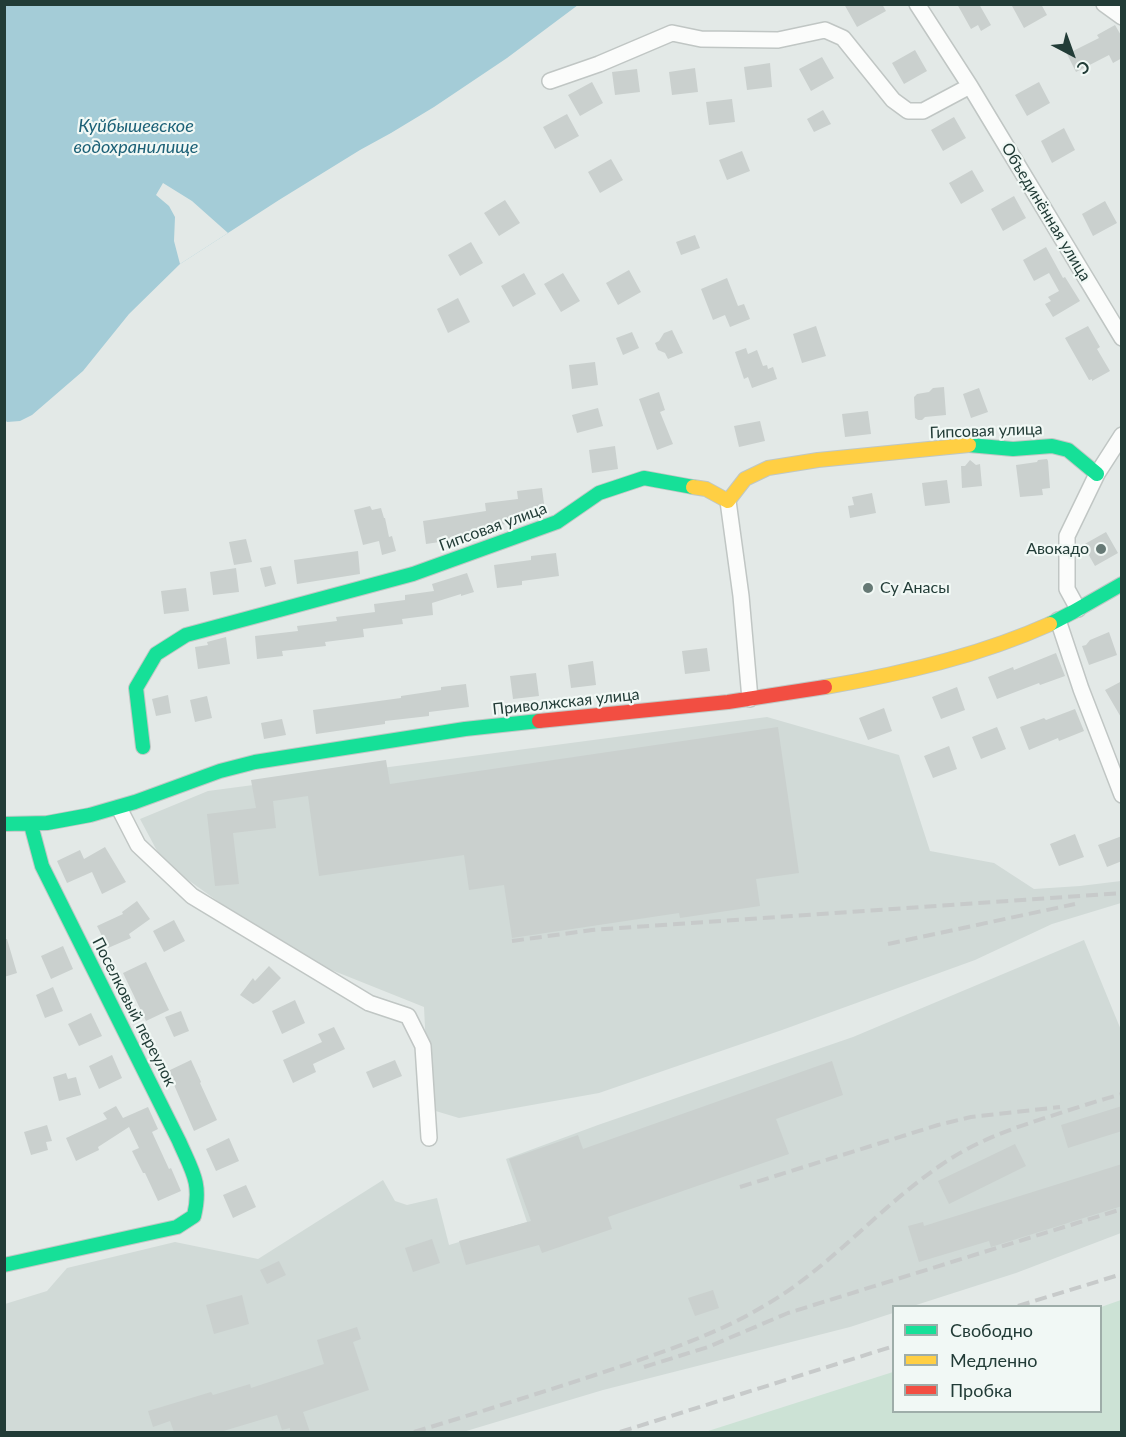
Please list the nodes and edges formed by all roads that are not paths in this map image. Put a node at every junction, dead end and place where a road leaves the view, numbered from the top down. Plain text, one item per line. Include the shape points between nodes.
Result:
1 (917, 4) edge
2 (1104, 4) edge
3 (1122, 16) edge
4 (550, 81) dead end
5 (970, 86) junction
6 (1122, 338) edge
7 (1122, 435) edge
8 (1097, 474) junction
9 (728, 501) junction
10 (1122, 584) edge
11 (1078, 609) junction
12 (1058, 620) junction
13 (750, 699) junction
14 (143, 747) dead end
15 (1122, 795) edge
16 (119, 808) junction
17 (4, 824) edge
18 (31, 825) junction
19 (429, 1138) dead end
20 (4, 1265) edge

1 - 5 street, Объединённая улица
2 - 3 street
4 - 5 street via 672,33 701,39 778,40 825,30 843,38 893,100 908,111 923,111
5 - 6 street, Объединённая улица
7 - 8 street
8 - 9 street, Гипсовая улица via 1068,450 1052,446 1013,449 972,445 768,468 745,479
8 - 11 street via 1067,536 1066,589
9 - 13 street
9 - 14 street, Гипсовая улица via 706,489 644,478 599,493 557,522 413,573 186,635 156,654 136,688
10 - 11 street, Приволжская улица
11 - 12 street, Приволжская улица
12 - 13 street, Приволжская улица via 929,666
12 - 15 street
13 - 16 street, Приволжская улица via 485,726 251,762
16 - 18 street, Приволжская улица via 73,820
16 - 19 street via 138,845 192,896 369,1003 408,1016 423,1046
17 - 18 street, Приволжская улица
18 - 20 street, Поселковый переулок via 42,866 184,1151 197,1183 198,1200 194,1216 177,1227

